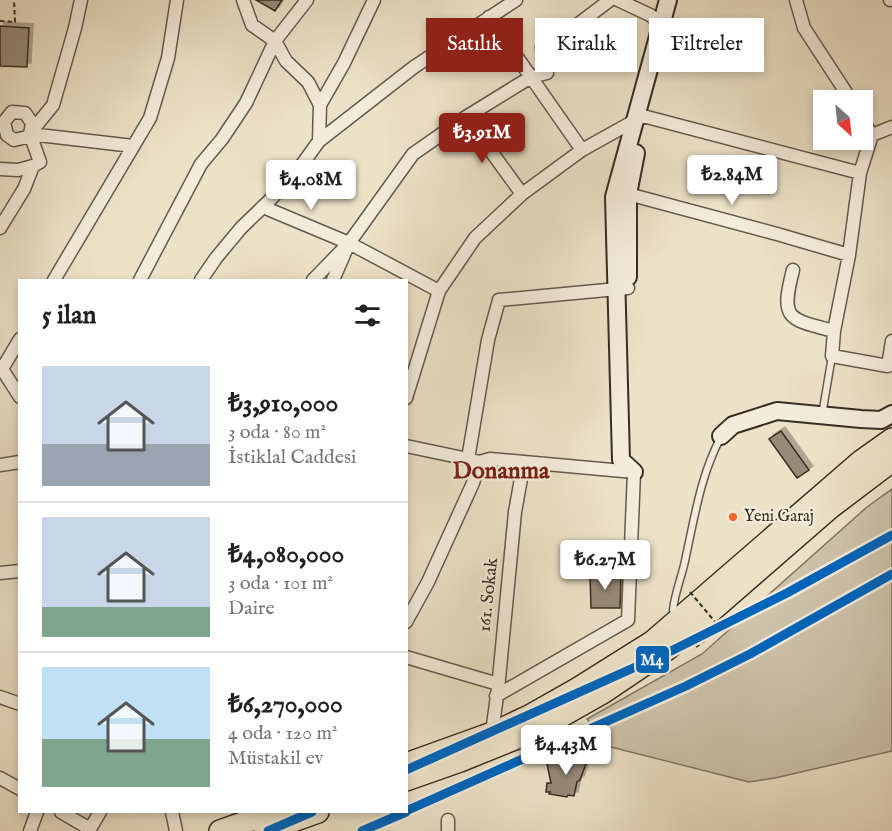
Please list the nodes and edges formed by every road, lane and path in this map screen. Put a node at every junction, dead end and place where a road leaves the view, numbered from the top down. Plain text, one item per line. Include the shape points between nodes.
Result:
1 (14, 0) edge
2 (81, 0) edge
3 (177, 0) edge
4 (243, 0) edge
5 (306, 0) edge
6 (374, 0) edge
7 (516, 0) edge
8 (610, 0) edge
9 (618, 0) edge
10 (668, 0) edge
11 (676, 0) edge
12 (796, 0) edge
13 (489, 17) junction
14 (654, 18) edge
15 (665, 18) edge
16 (667, 18) edge
17 (0, 21) edge
18 (275, 41) junction
19 (652, 72) edge
20 (531, 77) junction
21 (844, 90) edge
22 (53, 105) junction
23 (320, 105) junction
24 (29, 116) junction
25 (466, 117) junction
26 (639, 119) junction
27 (2, 126) edge
28 (892, 127) edge
29 (30, 134) junction
30 (873, 135) edge
31 (319, 141) junction
32 (133, 146) junction
33 (582, 150) junction
34 (867, 150) edge
35 (33, 166) junction
36 (0, 169) edge
37 (860, 173) junction
38 (522, 194) junction
39 (621, 195) junction
40 (263, 207) junction
41 (0, 228) edge
42 (349, 243) junction
43 (849, 255) junction
44 (793, 270) dead end
45 (55, 279) edge
46 (141, 279) edge
47 (202, 279) edge
48 (314, 279) edge
49 (333, 279) edge
50 (623, 289) junction
51 (439, 291) junction
52 (834, 331) junction
53 (892, 341) edge
54 (18, 342) edge
55 (832, 356) junction
56 (1, 368) edge
57 (408, 392) edge
58 (18, 394) edge
59 (892, 414) edge
60 (822, 416) junction
61 (721, 436) joint
62 (892, 439) edge
63 (408, 446) edge
64 (473, 460) junction
65 (892, 461) edge
66 (18, 462) edge
67 (524, 462) junction
68 (0, 465) edge
69 (634, 472) junction
70 (892, 473) edge
71 (830, 508) junction
72 (18, 571) edge
73 (0, 573) edge
74 (690, 592) dead end
75 (673, 610) dead end
76 (408, 618) edge
77 (702, 643) dead end
78 (408, 658) edge
79 (497, 690) junction
80 (0, 697) edge
81 (18, 704) edge
82 (495, 732) junction
83 (408, 763) edge
84 (0, 777) edge
85 (408, 779) edge
86 (18, 788) edge
87 (37, 813) edge
88 (63, 813) edge
89 (99, 813) edge
90 (172, 813) edge
91 (271, 813) edge
92 (315, 813) edge
93 (90, 830) edge
94 (30, 831) edge
95 (176, 831) edge
96 (220, 831) edge
97 (265, 831) edge

1 - 17 path via 15,21
2 - 22 street
3 - 32 street via 168,58 150,118
4 - 18 street via 252,25
5 - 18 street
6 - 23 street
7 - 13 street
8 - 20 street via 542,47 547,72
9 - 14 street
10 - 15 street
11 - 16 street
12 - 21 street via 804,28
13 - 20 street
13 - 31 street via 414,67
18 - 23 street via 286,61 308,82
18 - 46 street via 246,103 201,164
19 - 26 street
20 - 25 street
20 - 33 street
22 - 24 street
22 - 29 street
23 - 31 street
24 - 27 street via 21,111 8,114
24 - 29 street
25 - 38 street
25 - 42 street via 413,154
26 - 33 street
26 - 37 street
26 - 39 street
27 - 29 street via 14,140
28 - 30 street
29 - 32 street
29 - 35 street via 40,162
31 - 40 street
32 - 45 street
33 - 38 street
34 - 37 street
35 - 36 street
35 - 41 street
37 - 43 street
38 - 51 street via 475,238
39 - 43 street
39 - 50 street
40 - 42 street
40 - 47 street via 241,228
42 - 48 street
42 - 49 street
42 - 51 street
43 - 52 street
44 - 52 street via 786,296 788,311 797,321
50 - 64 street via 499,300 488,340
50 - 69 street via 624,415 627,463
51 - 57 street
52 - 55 street
53 - 55 street via 888,366
54 - 56 street
55 - 60 lane
56 - 58 street
59 - 60 street via 881,420
60 - 61 street via 777,411 733,425
61 - 75 lane via 709,459
62 - 82 highway via 861,461 652,642 577,689
63 - 64 street
64 - 67 street
64 - 76 street via 473,483
65 - 71 highway
66 - 68 street
67 - 69 street
67 - 79 street, 161. Sokak
69 - 79 street via 628,620
70 - 71 street
71 - 85 highway via 669,648 603,692 537,730
72 - 73 street
74 - 77 path, bridge via 721,629
78 - 79 street
79 - 82 street, 161. Sokak
80 - 81 street
82 - 83 highway
84 - 86 street
87 - 94 street
88 - 93 street
89 - 93 street
90 - 95 street
91 - 96 highway
92 - 97 highway

